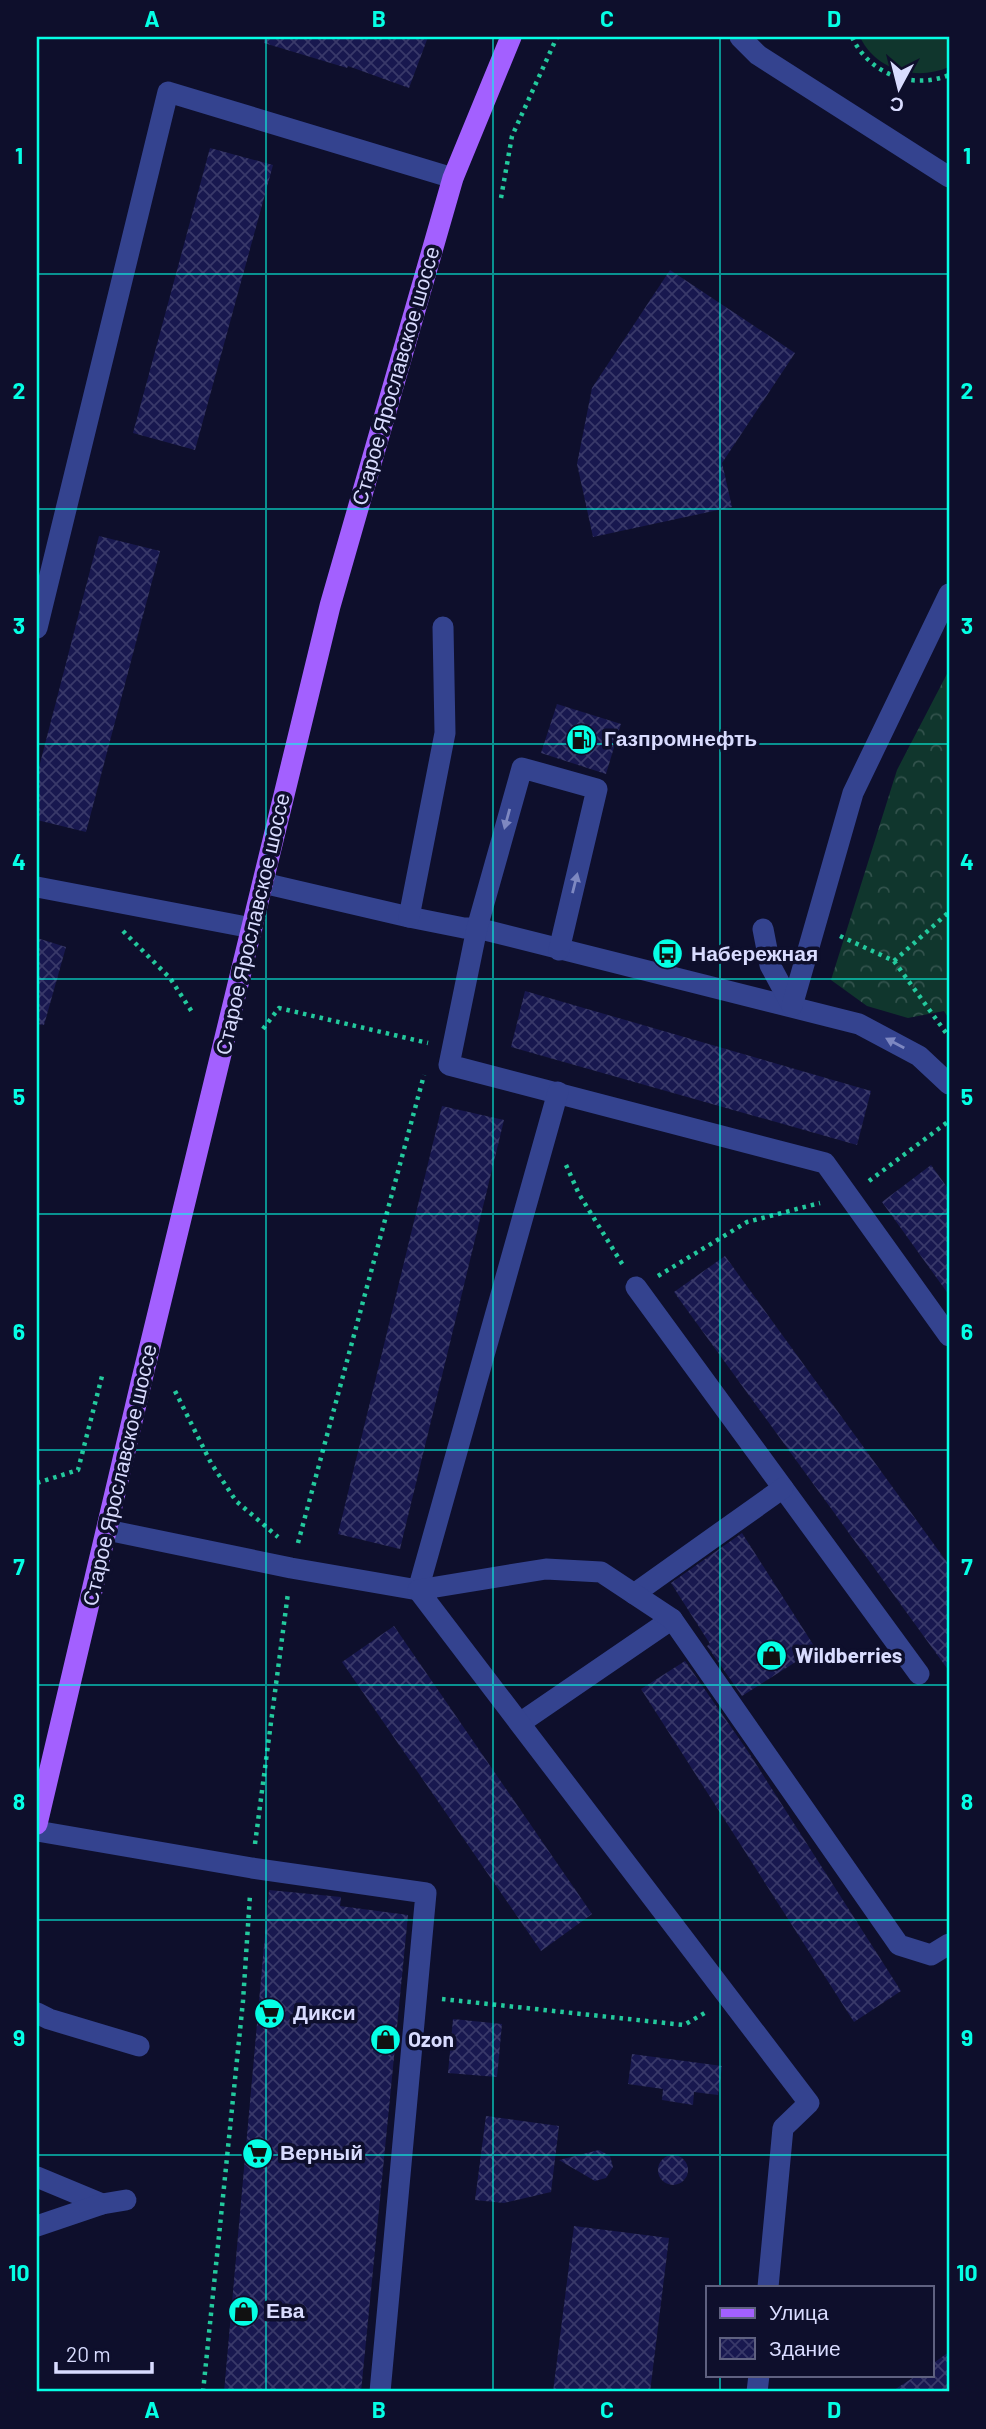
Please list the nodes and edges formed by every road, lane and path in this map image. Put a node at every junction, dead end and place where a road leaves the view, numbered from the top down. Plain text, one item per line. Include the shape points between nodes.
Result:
1 (511, 37) edge
2 (557, 37) edge
3 (740, 37) edge
4 (852, 37) edge
5 (949, 75) edge
6 (949, 177) edge
7 (453, 178) junction
8 (501, 198) dead end
9 (949, 594) edge
10 (443, 627) dead end
11 (37, 628) edge
12 (263, 883) junction
13 (37, 887) edge
14 (93, 898) junction
15 (949, 912) edge
16 (409, 917) junction
17 (815, 924) junction
18 (252, 928) junction
19 (477, 928) junction
20 (763, 929) dead end
21 (559, 950) junction
22 (894, 961) junction
23 (792, 1006) junction
24 (192, 1012) dead end
25 (263, 1029) dead end
26 (949, 1037) edge
27 (433, 1044) dead end
28 (425, 1070) dead end
29 (949, 1084) edge
30 (558, 1092) junction
31 (949, 1121) edge
32 (548, 1126) junction
33 (849, 1195) junction
34 (636, 1287) junction
35 (949, 1336) edge
36 (102, 1376) dead end
37 (175, 1391) dead end
38 (37, 1483) edge
39 (783, 1488) junction
40 (107, 1530) junction
41 (293, 1560) junction
42 (418, 1590) junction
43 (634, 1594) junction
44 (672, 1619) junction
45 (919, 1674) dead end
46 (520, 1723) junction
47 (37, 1824) edge
48 (37, 1831) edge
49 (252, 1868) junction
50 (949, 1944) edge
51 (417, 1996) junction
52 (729, 1999) junction
53 (37, 2013) edge
54 (139, 2046) dead end
55 (37, 2177) edge
56 (126, 2200) dead end
57 (102, 2204) junction
58 (37, 2226) edge
59 (768, 2286) edge
60 (203, 2392) edge
61 (380, 2392) edge

1 - 7 main road, Старое Ярославское шоссе
2 - 8 path via 512,136
3 - 6 street via 758,55
4 - 5 path via 869,61 884,72 921,81
7 - 11 street via 167,92
7 - 12 main road, Старое Ярославское шоссе via 330,606
9 - 17 street via 853,793
10 - 16 street via 445,733
12 - 16 street
12 - 18 main road, Старое Ярославское шоссе
13 - 14 street
14 - 18 street
14 - 24 path via 170,978
15 - 22 path
16 - 19 street
17 - 22 path
17 - 23 street
18 - 40 main road, Старое Ярославское шоссе
19 - 21 street
21 -> 19 street via 597,789 522,768
19 - 30 street via 449,1065
20 - 23 street via 770,965
21 - 23 street
22 - 26 path
29 -> 23 street via 919,1056 859,1024
25 - 27 path via 279,1008
28 - 41 path
30 - 32 street
30 - 33 street via 825,1163
31 - 33 path
32 - 34 path via 579,1194
32 - 42 street
33 - 34 path via 747,1222
33 - 35 street
34 - 39 street
36 - 38 path via 78,1470
37 - 41 path via 236,1501
39 - 43 street
39 - 45 street
40 - 41 street
40 - 47 main road, Старое Ярославское шоссе
41 - 42 street
41 - 49 path
42 - 43 street via 546,1569 601,1572
42 - 46 street
43 - 44 street
44 - 46 street
44 - 50 street via 899,1945 930,1955
46 - 52 street
48 - 49 street
49 - 51 street via 426,1893
49 - 60 path
51 - 52 path via 684,2025
51 - 61 street
52 - 59 street via 809,2104 783,2128
53 - 54 street
55 - 57 street
56 - 57 street
57 - 58 street

